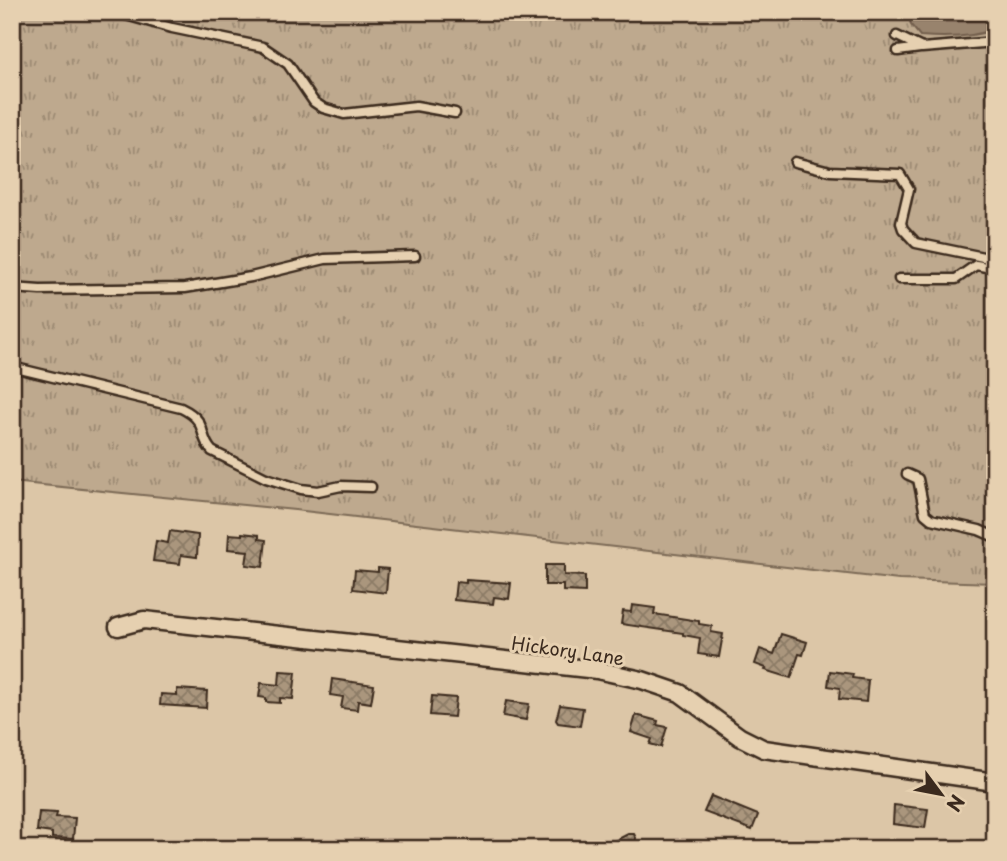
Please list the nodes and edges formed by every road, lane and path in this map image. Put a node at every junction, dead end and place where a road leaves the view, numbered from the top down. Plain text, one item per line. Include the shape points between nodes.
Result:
1 (115, 12) edge
2 (897, 36) dead end
3 (995, 42) edge
4 (922, 48) junction
5 (898, 51) dead end
6 (455, 113) dead end
7 (795, 162) dead end
8 (415, 256) dead end
9 (899, 279) dead end
10 (12, 288) edge
11 (12, 367) edge
12 (907, 474) dead end
13 (371, 487) dead end
14 (995, 537) edge
15 (118, 627) dead end
16 (995, 782) edge

1 - 6 lane via 263,47 288,64 314,102 334,112 416,106
2 - 4 lane
3 - 4 lane
4 - 5 lane
7 - 9 lane via 830,171 900,174 909,189 902,229 916,243 993,259 991,268 976,265 956,279
8 - 10 lane via 325,259 185,288
11 - 13 lane via 181,408 202,424 212,451 285,485 318,491
12 - 14 lane via 918,479 925,514 931,519
15 - 16 street, Hickory Lane via 144,620 597,670 680,693 764,749

